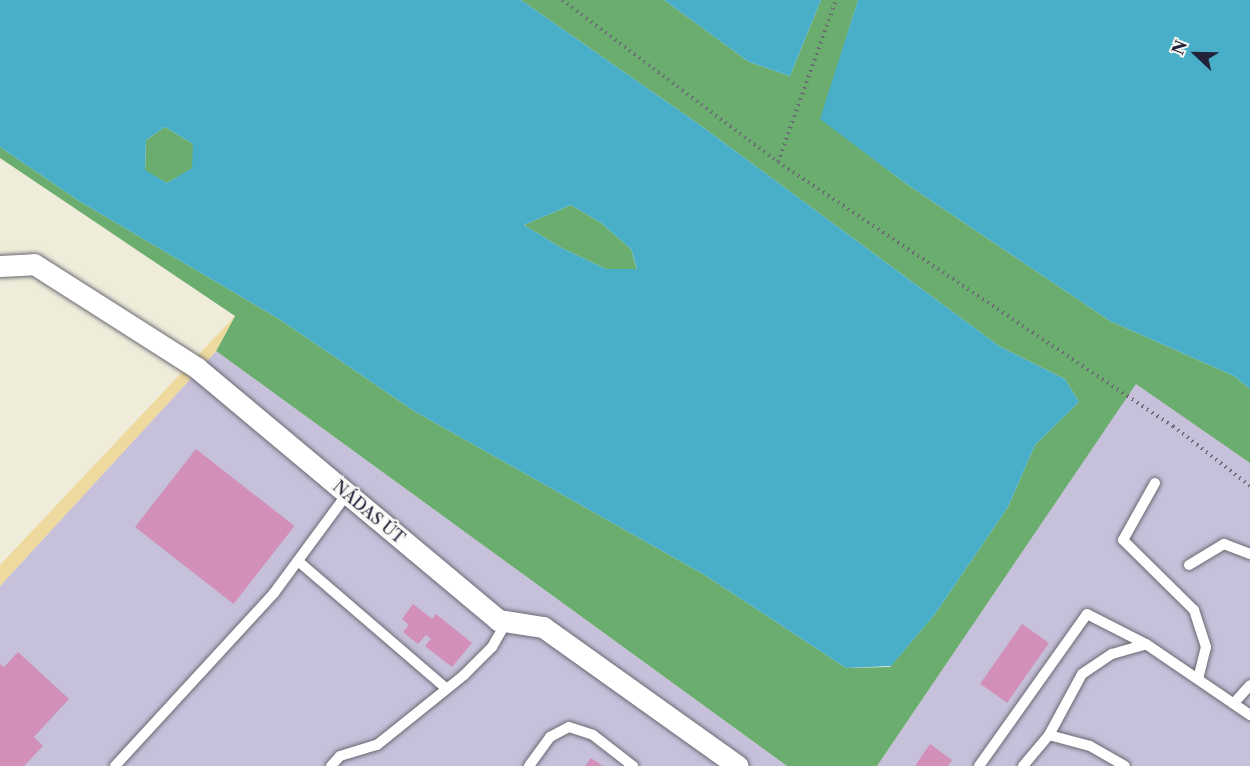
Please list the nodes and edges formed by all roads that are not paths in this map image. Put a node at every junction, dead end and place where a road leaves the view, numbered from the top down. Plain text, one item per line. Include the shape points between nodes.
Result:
1 (0, 266) edge
2 (1155, 483) dead end
3 (347, 494) junction
4 (1250, 554) edge
5 (298, 561) junction
6 (1189, 565) dead end
7 (507, 621) junction
8 (1146, 644) junction
9 (1198, 678) junction
10 (1250, 685) edge
11 (447, 689) junction
12 (1234, 703) junction
13 (1250, 715) edge
14 (1048, 735) junction
15 (115, 766) edge
16 (331, 766) edge
17 (529, 766) edge
18 (633, 766) edge
19 (738, 766) edge
20 (979, 766) edge
21 (1023, 766) edge
22 (1125, 766) edge

1 - 3 street, NÁDAS ÚT via 34,264 197,368
2 - 9 lane via 1123,540 1194,610 1206,647
3 - 5 lane
3 - 7 street, NÁDAS ÚT via 498,620
4 - 6 lane via 1224,544
5 - 11 lane
5 - 15 lane via 274,593
7 - 11 lane via 492,647
7 - 19 street, NÁDAS ÚT via 543,627
8 - 9 lane
8 - 14 lane via 1112,654 1082,674
8 - 20 lane via 1087,614
9 - 12 lane
10 - 12 lane
11 - 16 lane via 377,745 340,756
12 - 13 lane
14 - 21 lane
14 - 22 lane via 1090,746
17 - 18 lane via 550,737 568,727 593,735

